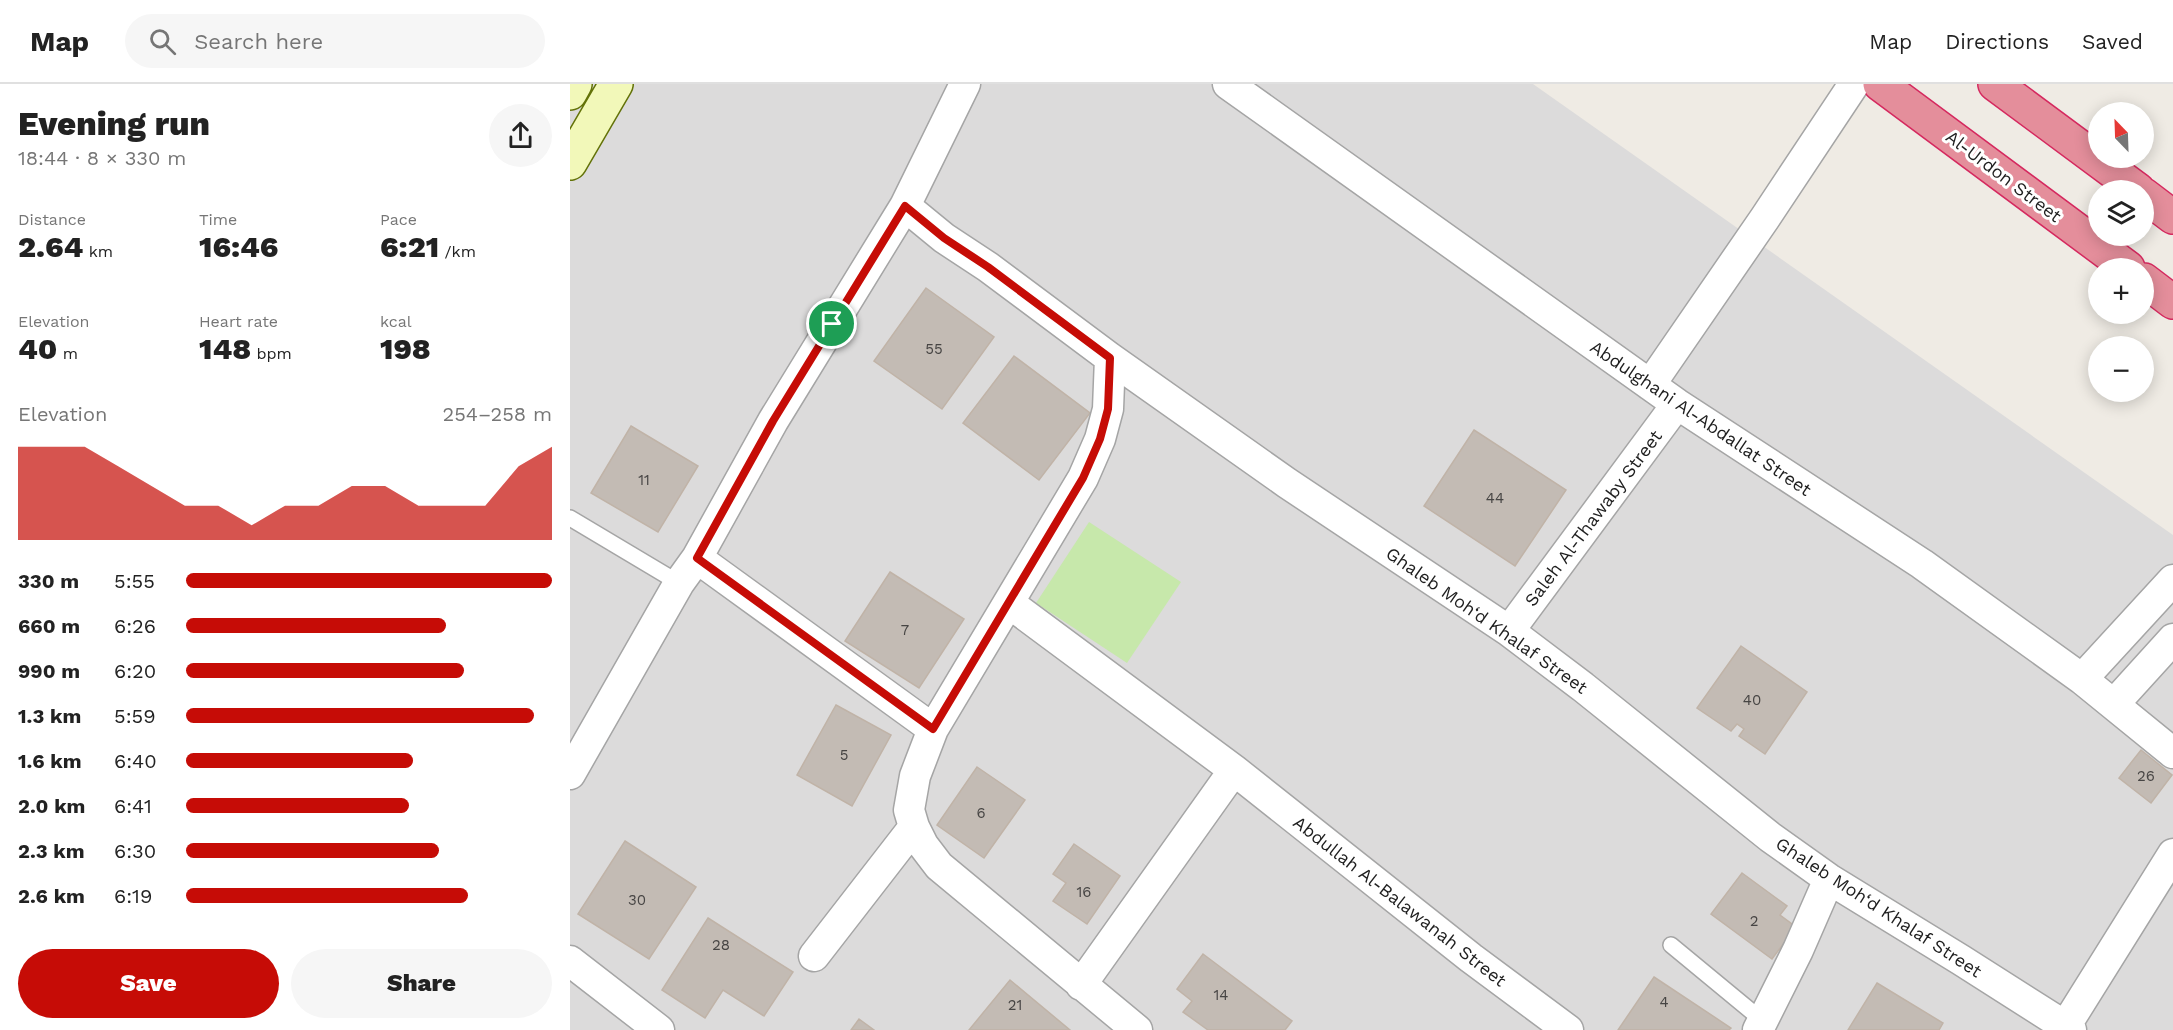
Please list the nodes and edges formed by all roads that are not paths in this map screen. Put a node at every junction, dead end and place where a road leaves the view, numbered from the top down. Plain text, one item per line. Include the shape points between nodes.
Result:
1 (575, 84) edge
2 (616, 84) edge
3 (965, 84) edge
4 (1228, 84) edge
5 (1854, 84) edge
6 (1880, 84) edge
7 (1995, 84) edge
8 (570, 93) edge
9 (570, 163) edge
10 (2125, 180) edge
11 (2154, 203) edge
12 (905, 206) junction
13 (2173, 217) edge
14 (2115, 258) edge
15 (2154, 288) edge
16 (2173, 302) edge
17 (1110, 358) junction
18 (1650, 385) junction
19 (1677, 404) junction
20 (570, 518) edge
21 (697, 558) junction
22 (2173, 580) edge
23 (679, 583) junction
24 (1009, 603) junction
25 (1509, 631) junction
26 (2173, 639) edge
27 (2082, 679) junction
28 (2114, 704) junction
29 (933, 729) junction
30 (2173, 753) edge
31 (1234, 770) junction
32 (570, 774) edge
33 (914, 827) junction
34 (2173, 854) edge
35 (1829, 879) junction
36 (1671, 945) dead end
37 (814, 956) dead end
38 (570, 961) edge
39 (1081, 985) junction
40 (1760, 1026) edge
41 (2066, 1028) edge
42 (659, 1030) edge
43 (1137, 1030) edge
44 (1568, 1030) edge

1 - 8 street
2 - 9 street
3 - 12 street
4 - 18 street, Abdulghani Al-Abdallat Street
5 - 18 street
6 - 14 highway, Al-Urdon Street
7 - 10 highway
11 - 13 highway
12 - 17 street, Ghaleb Moh‘d Khalaf Street
12 - 21 street via 773,421
15 - 16 highway
17 - 24 street via 1108,409 1100,439 1083,478
17 - 25 street, Ghaleb Moh‘d Khalaf Street via 1287,483
18 - 19 street, Abdulghani Al-Abdallat Street
19 - 25 street, Saleh Al-Thawaby Street
19 - 27 street, Abdulghani Al-Abdallat Street via 1922,564
20 - 23 lane
21 - 23 street
21 - 29 street
22 - 27 street
23 - 32 street
24 - 29 street
24 - 31 street, Abdullah Al-Balawanah Street
25 - 35 street, Ghaleb Moh‘d Khalaf Street
26 - 28 street
27 - 28 street, Abdulghani Al-Abdallat Street
28 - 30 street, Abdulghani Al-Abdallat Street
29 - 33 street via 910,795
31 - 39 street
31 - 44 street, Abdullah Al-Balawanah Street
33 - 37 street
33 - 39 street via 939,866
34 - 41 street
35 - 40 street via 1807,933
35 - 41 street, Ghaleb Moh‘d Khalaf Street
36 - 40 lane
38 - 42 street
39 - 43 street

